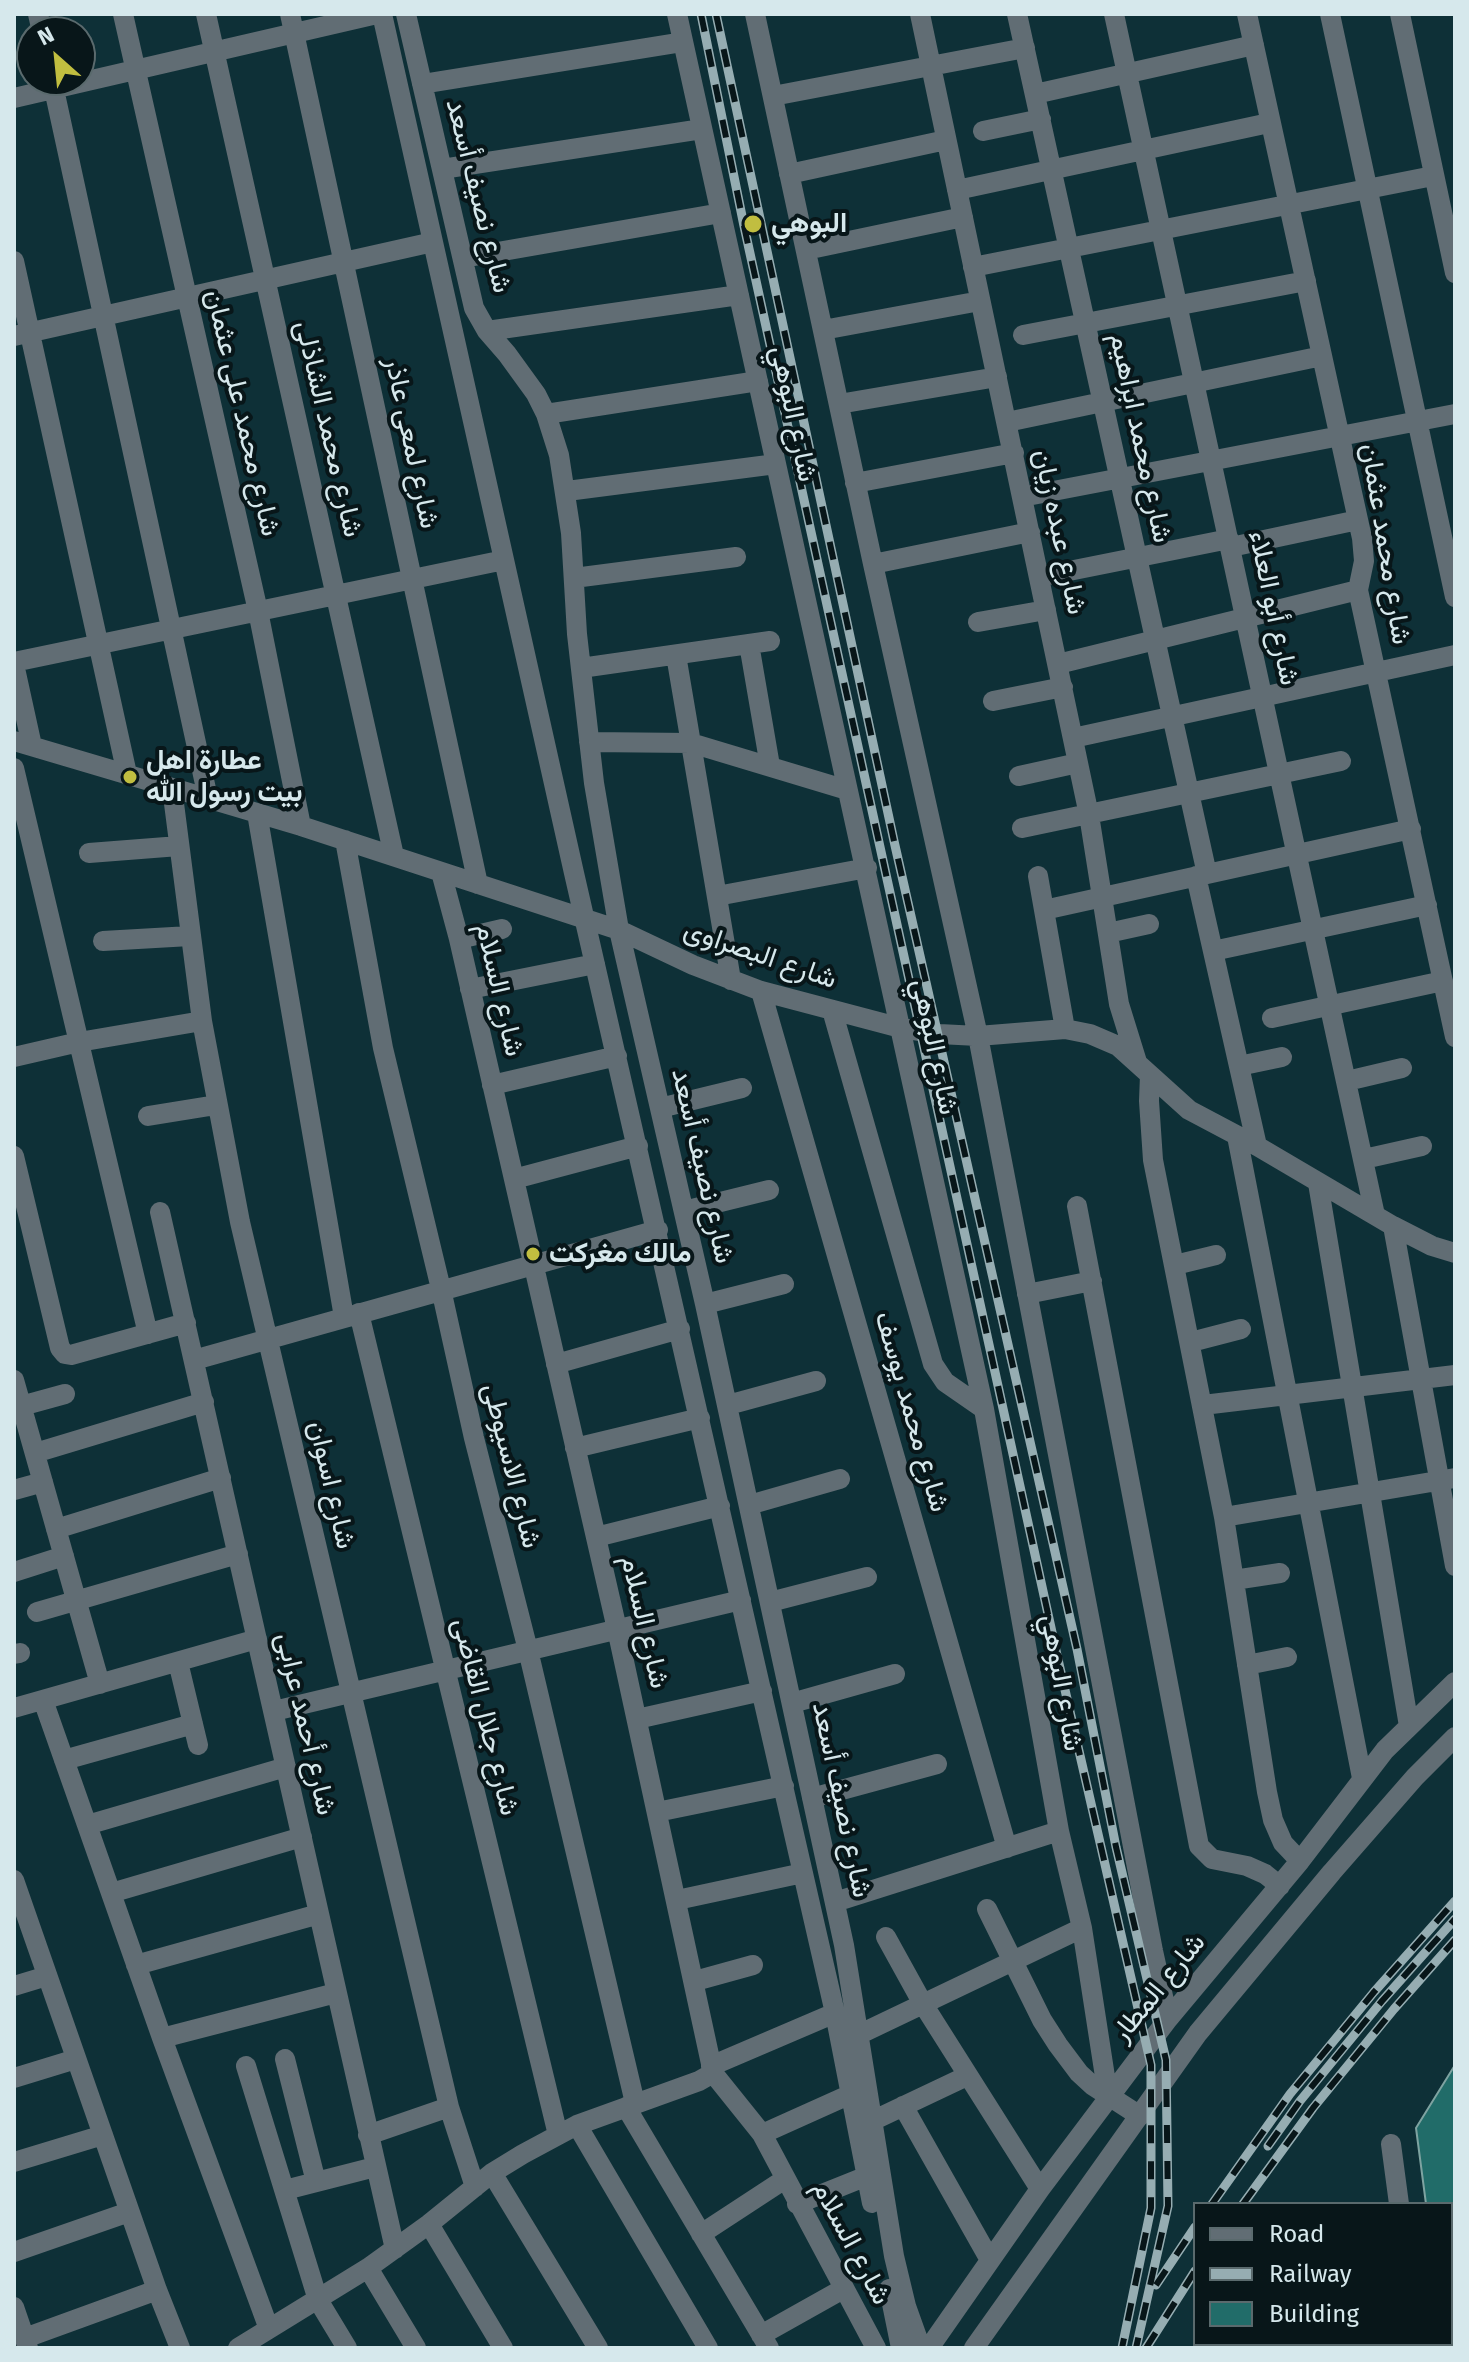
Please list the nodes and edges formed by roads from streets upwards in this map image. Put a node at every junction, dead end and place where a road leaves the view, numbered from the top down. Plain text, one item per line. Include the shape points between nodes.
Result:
1 (123, 14) edge
2 (206, 14) edge
3 (379, 14) edge
4 (406, 14) edge
5 (677, 14) edge
6 (920, 14) edge
7 (1114, 14) edge
8 (1247, 14) edge
9 (1330, 14) edge
10 (1400, 14) edge
11 (760, 15) edge
12 (1020, 15) edge
13 (292, 24) edge
14 (683, 42) junction
15 (1254, 45) junction
16 (1025, 48) junction
17 (214, 51) junction
18 (931, 66) junction
19 (137, 70) junction
20 (1126, 74) junction
21 (96, 77) edge
22 (422, 84) junction
23 (1035, 94) junction
24 (56, 96) edge
25 (773, 96) junction
26 (1041, 119) junction
27 (1269, 123) junction
28 (702, 129) junction
29 (983, 131) dead end
30 (946, 140) junction
31 (1143, 150) junction
32 (442, 169) junction
33 (1053, 169) junction
34 (789, 174) junction
35 (1433, 176) junction
36 (1367, 189) junction
37 (957, 190) junction
38 (1289, 205) junction
39 (721, 213) junction
40 (963, 217) junction
41 (1161, 230) junction
42 (433, 242) junction
43 (1070, 248) junction
44 (806, 250) junction
45 (463, 258) junction
46 (14, 261) edge
47 (344, 262) junction
48 (973, 267) junction
49 (1455, 273) edge
50 (265, 279) junction
51 (1306, 281) junction
52 (739, 295) junction
53 (188, 297) junction
54 (980, 301) junction
55 (1177, 306) junction
56 (104, 316) junction
57 (1087, 323) junction
58 (823, 330) junction
59 (487, 331) junction
60 (22, 334) edge
61 (1023, 335) dead end
62 (1322, 356) junction
63 (997, 377) junction
64 (758, 381) junction
65 (1194, 383) junction
66 (1103, 402) junction
67 (839, 404) junction
68 (546, 414) junction
69 (1455, 414) edge
70 (1417, 421) junction
71 (1007, 422) junction
72 (1340, 436) junction
73 (1014, 453) junction
74 (1211, 461) junction
75 (776, 464) junction
76 (1120, 478) junction
77 (855, 483) junction
78 (567, 491) junction
79 (1022, 497) junction
80 (1358, 520) junction
81 (1030, 532) junction
82 (1230, 543) junction
83 (736, 557) dead end
84 (1138, 557) junction
85 (504, 560) junction
86 (873, 564) junction
87 (1039, 577) junction
88 (412, 578) junction
89 (574, 578) junction
90 (1358, 590) junction
91 (336, 595) junction
92 (1455, 597) edge
93 (1046, 610) junction
94 (258, 611) junction
95 (1246, 617) junction
96 (978, 622) dead end
97 (171, 629) junction
98 (1157, 639) junction
99 (770, 641) dead end
100 (98, 644) junction
101 (749, 644) junction
102 (676, 655) junction
103 (1455, 655) edge
104 (14, 663) edge
105 (1058, 664) junction
106 (581, 668) junction
107 (1377, 672) junction
108 (1063, 687) junction
109 (1263, 696) junction
110 (993, 701) dead end
111 (1174, 716) junction
112 (1073, 738) junction
113 (589, 742) junction
114 (23, 743) edge
115 (691, 743) junction
116 (1341, 761) dead end
117 (1078, 763) junction
118 (770, 766) junction
119 (14, 768) edge
120 (127, 774) junction
121 (1281, 774) junction
122 (1019, 776) dead end
123 (172, 788) junction
124 (847, 790) junction
125 (1191, 793) junction
126 (208, 798) junction
127 (257, 813) junction
128 (1089, 815) junction
129 (301, 826) junction
130 (1022, 828) dead end
131 (1411, 829) junction
132 (345, 840) junction
133 (179, 846) junction
134 (89, 853) dead end
135 (1298, 854) junction
136 (394, 856) junction
137 (867, 868) junction
138 (441, 872) junction
139 (1202, 875) junction
140 (1038, 876) dead end
141 (478, 884) junction
142 (717, 896) junction
143 (1102, 896) junction
144 (1427, 905) junction
145 (1044, 910) junction
146 (584, 919) junction
147 (1149, 924) dead end
148 (1314, 928) junction
149 (502, 929) dead end
150 (619, 930) junction
151 (1108, 933) junction
152 (190, 936) junction
153 (459, 939) junction
154 (103, 941) dead end
155 (1213, 951) junction
156 (595, 964) junction
157 (731, 980) junction
158 (1448, 985) edge
159 (470, 989) junction
160 (761, 991) junction
161 (1330, 1007) junction
162 (832, 1010) junction
163 (1272, 1018) dead end
164 (202, 1021) junction
165 (901, 1028) junction
166 (1065, 1029) junction
167 (978, 1036) junction
168 (1455, 1037) edge
169 (79, 1042) junction
170 (617, 1056) junction
171 (14, 1057) edge
172 (1282, 1057) dead end
173 (1239, 1066) junction
174 (1402, 1068) dead end
175 (1143, 1069) junction
176 (1347, 1081) junction
177 (492, 1085) junction
178 (742, 1088) dead end
179 (216, 1105) junction
180 (660, 1108) junction
181 (148, 1116) dead end
182 (1237, 1136) junction
183 (638, 1146) junction
184 (1257, 1146) junction
185 (1422, 1146) dead end
186 (14, 1156) edge
187 (1364, 1159) junction
188 (514, 1179) junction
189 (1318, 1183) junction
190 (769, 1190) dead end
191 (1077, 1206) dead end
192 (684, 1211) junction
193 (160, 1212) dead end
194 (1375, 1215) junction
195 (22, 1221) edge
196 (1393, 1226) junction
197 (658, 1230) junction
198 (1455, 1253) edge
199 (1216, 1255) dead end
200 (533, 1263) junction
201 (1175, 1265) junction
202 (1092, 1281) junction
203 (784, 1284) dead end
204 (441, 1289) junction
205 (1027, 1294) junction
206 (705, 1304) junction
207 (351, 1315) junction
208 (186, 1323) junction
209 (680, 1329) junction
210 (1241, 1329) dead end
211 (148, 1334) junction
212 (268, 1338) junction
213 (1191, 1342) junction
214 (194, 1360) junction
215 (556, 1364) junction
216 (1455, 1375) edge
217 (1420, 1379) junction
218 (14, 1380) edge
219 (816, 1381) dead end
220 (1351, 1388) junction
221 (65, 1394) dead end
222 (1286, 1395) junction
223 (204, 1402) junction
224 (728, 1405) junction
225 (1203, 1405) junction
226 (18, 1407) edge
227 (984, 1409) junction
228 (700, 1418) junction
229 (575, 1448) junction
230 (35, 1453) junction
231 (221, 1478) junction
232 (840, 1479) dead end
233 (1447, 1479) edge
234 (43, 1482) junction
235 (14, 1490) edge
236 (1369, 1492) junction
237 (1308, 1503) junction
238 (749, 1505) junction
239 (720, 1506) junction
240 (1224, 1517) junction
241 (56, 1529) junction
242 (596, 1537) junction
243 (238, 1554) junction
244 (64, 1556) junction
245 (1455, 1566) edge
246 (14, 1572) edge
247 (1280, 1573) dead end
248 (867, 1577) dead end
249 (1234, 1580) junction
250 (77, 1600) junction
251 (741, 1600) junction
252 (770, 1602) junction
253 (37, 1612) dead end
254 (617, 1629) junction
255 (257, 1639) junction
256 (528, 1650) junction
257 (1287, 1657) dead end
258 (178, 1662) junction
259 (1247, 1665) junction
260 (445, 1670) junction
261 (895, 1674) dead end
262 (1455, 1682) edge
263 (100, 1684) junction
264 (762, 1691) junction
265 (351, 1692) junction
266 (43, 1700) junction
267 (792, 1703) junction
268 (14, 1708) edge
269 (274, 1711) junction
270 (637, 1719) junction
271 (193, 1724) junction
272 (1409, 1726) junction
273 (1455, 1737) edge
274 (198, 1745) dead end
275 (64, 1760) junction
276 (937, 1764) dead end
277 (286, 1767) junction
278 (1362, 1778) junction
279 (784, 1786) junction
280 (812, 1798) junction
281 (657, 1812) junction
282 (87, 1825) junction
283 (1059, 1831) junction
284 (302, 1837) junction
285 (1007, 1848) junction
286 (1300, 1861) junction
287 (803, 1873) junction
288 (1280, 1886) junction
289 (16, 1889) edge
290 (111, 1893) junction
291 (677, 1900) junction
292 (835, 1902) junction
293 (987, 1909) dead end
294 (319, 1914) junction
295 (1082, 1928) junction
296 (886, 1937) dead end
297 (1012, 1962) junction
298 (136, 1965) junction
299 (753, 1965) dead end
300 (47, 1976) junction
301 (695, 1981) junction
302 (14, 1986) edge
303 (336, 1993) junction
304 (923, 2004) junction
305 (835, 2013) junction
306 (1168, 2019) junction
307 (858, 2035) junction
308 (162, 2038) junction
309 (76, 2059) junction
310 (285, 2059) dead end
311 (246, 2066) dead end
312 (712, 2069) junction
313 (967, 2076) junction
314 (14, 2078) edge
315 (851, 2094) junction
316 (1108, 2096) junction
317 (630, 2105) junction
318 (903, 2106) junction
319 (449, 2107) junction
320 (1140, 2116) junction
321 (872, 2121) junction
322 (577, 2125) junction
323 (762, 2134) junction
324 (103, 2135) junction
325 (368, 2135) junction
326 (558, 2135) junction
327 (1391, 2144) dead end
328 (14, 2162) edge
329 (375, 2167) junction
330 (492, 2173) junction
331 (867, 2176) junction
332 (785, 2179) junction
333 (316, 2182) junction
334 (475, 2187) junction
335 (1040, 2189) junction
336 (285, 2190) junction
337 (1399, 2202) edge
338 (797, 2204) junction
339 (129, 2212) junction
340 (429, 2224) junction
341 (701, 2234) junction
342 (395, 2249) junction
343 (14, 2252) edge
344 (990, 2260) junction
345 (368, 2268) junction
346 (843, 2289) junction
347 (157, 2290) junction
348 (318, 2300) junction
349 (14, 2307) edge
350 (269, 2329) junction
351 (765, 2341) edge
352 (26, 2343) edge
353 (243, 2347) edge
354 (180, 2348) edge
355 (347, 2348) edge
356 (416, 2348) edge
357 (503, 2348) edge
358 (598, 2348) edge
359 (708, 2348) edge
360 (876, 2348) edge
361 (901, 2348) edge
362 (921, 2348) edge
363 (929, 2348) edge
364 (974, 2348) edge

1 - 19 street, شارع محمد على عثمان
2 - 17 street, شارع محمد الشاذلى
3 - 13 street
3 - 42 street, شارع نصيف أسعد
4 - 22 street, شارع نصيف أسعد
5 - 14 street, شارع البوهي
6 - 18 street, شارع عبده زيان
7 - 20 street, شارع أبو العلاء
8 - 15 street, شارع محمد عثمان
9 - 36 street
10 - 35 street
11 - 25 street, شارع البوهي
12 - 16 street, شارع محمد ابراهيم
13 - 17 street
13 - 47 street, شارع لمعى عاذر
14 - 22 street
14 - 28 street, شارع البوهي
15 - 20 street
15 - 27 street, شارع محمد عثمان
16 - 18 street
16 - 23 street, شارع محمد ابراهيم
17 - 19 street
17 - 50 street, شارع محمد الشاذلى
18 - 25 street
18 - 30 street, شارع عبده زيان
19 - 21 street
19 - 53 street, شارع محمد على عثمان
20 - 23 street
20 - 31 street, شارع أبو العلاء
22 - 32 street, شارع نصيف أسعد
23 - 26 street, شارع محمد ابراهيم
24 - 56 street
25 - 34 street, شارع البوهي
26 - 29 street
26 - 33 street, شارع محمد ابراهيم
27 - 31 street
27 - 38 street, شارع محمد عثمان
28 - 32 street
28 - 39 street, شارع البوهي
30 - 34 street
30 - 37 street, شارع عبده زيان
31 - 33 street
31 - 41 street, شارع أبو العلاء
32 - 45 street, شارع نصيف أسعد
33 - 37 street
33 - 43 street, شارع محمد ابراهيم
34 - 44 street, شارع البوهي
35 - 36 street
35 - 49 street
36 - 38 street
36 - 70 street
37 - 40 street, شارع عبده زيان
38 - 41 street
38 - 51 street, شارع محمد عثمان
39 - 45 street
39 - 52 street, شارع البوهي
40 - 44 street
40 - 48 street, شارع عبده زيان
41 - 43 street
41 - 55 street, شارع أبو العلاء
42 - 47 street
42 - 85 street, شارع نصيف أسعد
43 - 48 street
43 - 57 street, شارع محمد ابراهيم
44 - 58 street, شارع البوهي
45 - 59 street, شارع نصيف أسعد via 474,308
46 - 60 street
47 - 50 street
47 - 88 street, شارع لمعى عاذر
48 - 54 street, شارع عبده زيان
50 - 53 street
50 - 91 street, شارع محمد الشاذلى
51 - 55 street
51 - 62 street, شارع محمد عثمان
52 - 59 street
52 - 64 street, شارع البوهي
53 - 56 street
53 - 94 street, شارع محمد على عثمان
54 - 58 street
54 - 63 street, شارع عبده زيان
55 - 57 street
55 - 65 street, شارع أبو العلاء
56 - 60 street
56 - 97 street
57 - 61 street
57 - 66 street, شارع محمد ابراهيم
58 - 67 street, شارع البوهي
59 - 68 street, شارع نصيف أسعد
60 - 100 street
62 - 65 street
62 - 72 street, شارع محمد عثمان
63 - 67 street
63 - 71 street, شارع عبده زيان
64 - 68 street
64 - 75 street, شارع البوهي
65 - 66 street
65 - 74 street, شارع أبو العلاء
66 - 71 street
66 - 76 street, شارع محمد ابراهيم
67 - 77 street, شارع البوهي
68 - 78 street, شارع نصيف أسعد
69 - 70 street
70 - 72 street
70 - 92 street
71 - 73 street, شارع عبده زيان
72 - 74 street
72 - 80 street, شارع محمد عثمان
73 - 77 street
73 - 79 street, شارع عبده زيان
74 - 76 street
74 - 82 street, شارع أبو العلاء
75 - 78 street
75 - 124 street, شارع البوهي
76 - 79 street
76 - 84 street, شارع محمد ابراهيم
77 - 86 street, شارع البوهي
78 - 89 street, شارع نصيف أسعد
79 - 81 street, شارع عبده زيان
80 - 82 street
80 - 90 street, شارع محمد عثمان via 1364,561
81 - 86 street
81 - 87 street, شارع عبده زيان
82 - 84 street
82 - 95 street, شارع أبو العلاء
83 - 89 street
84 - 87 street
84 - 98 street, شارع محمد ابراهيم
85 - 88 street
85 - 146 street, شارع نصيف أسعد
86 - 167 street, شارع البوهي
87 - 93 street, شارع عبده زيان
88 - 91 street
88 - 141 street, شارع لمعى عاذر
89 - 106 street, شارع نصيف أسعد
90 - 95 street
90 - 107 street, شارع محمد عثمان
91 - 94 street
91 - 136 street, شارع محمد الشاذلى
93 - 96 street
93 - 105 street, شارع عبده زيان
94 - 97 street
94 - 129 street, شارع محمد على عثمان
95 - 98 street
95 - 109 street, شارع أبو العلاء
97 - 100 street
97 - 126 street
98 - 105 street
98 - 111 street, شارع محمد ابراهيم
99 - 101 street
100 - 104 street
100 - 120 street
101 - 102 street
101 - 118 street
102 - 106 street
102 - 115 street
103 - 107 street
104 - 114 street
105 - 108 street, شارع عبده زيان
106 - 113 street, شارع نصيف أسعد
107 - 109 street
107 - 131 street, شارع محمد عثمان
108 - 110 street
108 - 112 street, شارع عبده زيان
109 - 111 street
109 - 121 street, شارع أبو العلاء
111 - 112 street
111 - 125 street, شارع محمد ابراهيم
112 - 117 street, شارع عبده زيان
113 - 115 street
113 - 150 street, شارع نصيف أسعد
114 - 120 street, شارع البصراوى
115 - 118 street
115 - 142 street
116 - 121 street
117 - 122 street
117 - 128 street, شارع عبده زيان
118 - 124 street
119 - 169 street
120 - 123 street, شارع البصراوى
121 - 125 street
121 - 135 street, شارع أبو العلاء
123 - 126 street, شارع البصراوى
123 - 133 street, شارع اسوان
124 - 137 street, شارع البوهي
125 - 128 street
125 - 139 street, شارع محمد ابراهيم
126 - 127 street, شارع البصراوى
127 - 129 street, شارع البصراوى
127 - 207 street, شارع جلال القاضى
128 - 130 street
128 - 143 street, شارع عبده زيان
129 - 132 street, شارع البصراوى
131 - 135 street
131 - 144 street, شارع محمد عثمان
132 - 136 street, شارع البصراوى
132 - 204 street, شارع الاسيوطى via 378,1028
133 - 134 street
133 - 152 street, شارع اسوان
135 - 139 street
135 - 148 street, شارع أبو العلاء
136 - 138 street, شارع البصراوى
137 - 142 street
137 - 165 street, شارع البوهي
138 - 141 street, شارع البصراوى
138 - 153 street, شارع السلام
139 - 143 street
139 - 155 street, شارع محمد ابراهيم
140 - 145 street
141 - 146 street, شارع البصراوى
142 - 157 street
143 - 145 street
143 - 151 street, شارع عبده زيان
144 - 148 street
144 - 158 street, شارع محمد عثمان
145 - 166 street
146 - 150 street, شارع البصراوى
146 - 156 street, شارع نصيف أسعد
147 - 151 street
148 - 155 street
148 - 161 street, شارع أبو العلاء
149 - 153 street
150 - 157 street, شارع البصراوى
150 - 180 street, شارع نصيف أسعد
151 - 175 street, شارع عبده زيان via 1119,1004
152 - 154 street
152 - 164 street, شارع اسوان
153 - 159 street, شارع السلام
155 - 173 street, شارع محمد ابراهيم
156 - 159 street
156 - 170 street, شارع نصيف أسعد
157 - 160 street, شارع البصراوى
158 - 161 street
158 - 168 street, شارع محمد عثمان
159 - 177 street, شارع السلام
160 - 162 street, شارع البصراوى
160 - 285 street, شارع محمد يوسف
161 - 163 street
161 - 176 street, شارع أبو العلاء
162 - 165 street, شارع البصراوى
162 - 227 street via 933,1364 945,1382
164 - 169 street
164 - 179 street, شارع اسوان
165 - 167 street, شارع البصراوى
165 - 227 street, شارع البوهي
166 - 167 street, شارع البصراوى
166 - 175 street, شارع البصراوى via 1118,1046
167 - 205 street, شارع البوهي
169 - 171 street
169 - 211 street
170 - 177 street
170 - 183 street, شارع نصيف أسعد
172 - 173 street
173 - 184 street, شارع محمد ابراهيم
174 - 176 street
175 - 182 street, شارع البصراوى via 1189,1110
175 - 201 street via 1153,1160
176 - 187 street, شارع أبو العلاء
177 - 188 street, شارع السلام
178 - 180 street
179 - 181 street
179 - 212 street, شارع اسوان
180 - 192 street, شارع نصيف أسعد
182 - 184 street, شارع البصراوى
182 - 222 street
183 - 188 street
183 - 197 street, شارع نصيف أسعد
184 - 189 street, شارع البصراوى
185 - 187 street
186 - 195 street
187 - 194 street, شارع أبو العلاء
188 - 200 street, شارع السلام
189 - 194 street, شارع البصراوى
189 - 220 street
190 - 192 street
191 - 202 street
192 - 206 street, شارع نصيف أسعد
193 - 208 street, شارع أحمد عرابى
194 - 196 street, شارع البصراوى
195 - 211 street via 65,1354
196 - 198 street, شارع البصراوى
196 - 217 street
197 - 200 street
197 - 209 street, شارع نصيف أسعد
199 - 201 street
200 - 204 street
200 - 215 street, شارع السلام
201 - 213 street
202 - 205 street
202 - 288 street via 1199,1846 1212,1859 1247,1866
203 - 206 street
204 - 207 street
204 - 256 street, شارع الاسيوطى
205 - 306 street, شارع البوهي
206 - 224 street, شارع نصيف أسعد
207 - 212 street
207 - 260 street, شارع جلال القاضى
208 - 211 street
208 - 214 street, شارع أحمد عرابى
209 - 215 street
209 - 228 street, شارع نصيف أسعد
210 - 213 street
212 - 214 street
212 - 265 street, شارع اسوان
213 - 225 street
214 - 223 street, شارع أحمد عرابى
215 - 229 street, شارع السلام
216 - 217 street
217 - 220 street
217 - 233 street
218 - 226 street
219 - 224 street
220 - 222 street
220 - 236 street
221 - 226 street
222 - 225 street
222 - 237 street
223 - 230 street
223 - 231 street, شارع أحمد عرابى
224 - 238 street, شارع نصيف أسعد
225 - 240 street
226 - 230 street
227 - 283 street, شارع البوهي
228 - 229 street
228 - 239 street, شارع نصيف أسعد
229 - 242 street, شارع السلام
230 - 234 street
231 - 241 street
231 - 243 street, شارع أحمد عرابى
232 - 238 street
233 - 236 street
233 - 245 street
234 - 235 street
234 - 241 street
236 - 237 street
236 - 272 street
237 - 240 street
237 - 278 street
238 - 252 street, شارع نصيف أسعد
239 - 242 street
239 - 251 street, شارع نصيف أسعد
240 - 249 street
241 - 244 street
242 - 254 street, شارع السلام
243 - 250 street
243 - 255 street, شارع أحمد عرابى
244 - 246 street
244 - 250 street
247 - 249 street
248 - 252 street
249 - 259 street
250 - 253 street
250 - 263 street
251 - 254 street
251 - 264 street, شارع نصيف أسعد
252 - 267 street, شارع نصيف أسعد
254 - 256 street
254 - 270 street, شارع السلام
255 - 258 street
255 - 269 street, شارع أحمد عرابى
256 - 260 street
256 - 317 street, شارع الاسيوطى
257 - 259 street
258 - 263 street
258 - 271 street
259 - 286 street via 1273,1820 1283,1843
260 - 265 street
260 - 326 street, شارع جلال القاضى
261 - 267 street
262 - 272 street, شارع المطار
263 - 266 street
264 - 270 street
264 - 279 street, شارع نصيف أسعد
265 - 269 street
265 - 319 street, شارع اسوان
266 - 268 street
266 - 275 street
267 - 280 street, شارع نصيف أسعد
269 - 277 street, شارع أحمد عرابى
270 - 281 street, شارع السلام
271 - 274 street
271 - 275 street
272 - 278 street, شارع المطار
273 - 320 street via 1295,1915 1198,2033
275 - 282 street
276 - 280 street
277 - 282 street
277 - 284 street, شارع أحمد عرابى
278 - 286 street, شارع المطار
279 - 281 street
279 - 287 street, شارع نصيف أسعد
280 - 292 street, شارع نصيف أسعد
281 - 291 street, شارع السلام
282 - 290 street
283 - 285 street
283 - 295 street, شارع البوهي
284 - 290 street
284 - 294 street, شارع أحمد عرابى
285 - 292 street
286 - 288 street, شارع المطار
287 - 291 street
287 - 305 street, شارع نصيف أسعد
288 - 306 street, شارع المطار
289 - 300 street
290 - 298 street
291 - 301 street, شارع السلام
292 - 307 street, شارع نصيف أسعد
293 - 297 street
294 - 298 street
294 - 303 street, شارع أحمد عرابى
295 - 297 street
295 - 316 street, شارع البوهي
296 - 304 street
297 - 304 street
297 - 316 street via 1058,2045 1079,2073
298 - 308 street
299 - 301 street
300 - 302 street
300 - 309 street
301 - 312 street, شارع السلام
303 - 308 street
303 - 325 street, شارع أحمد عرابى
304 - 307 street
304 - 313 street
305 - 312 street
305 - 315 street, شارع نصيف أسعد
306 - 316 street, شارع المطار
307 - 321 street, شارع نصيف أسعد
308 - 350 street
309 - 314 street
309 - 324 street
310 - 333 street
311 - 336 street
312 - 317 street via 699,2081
312 - 323 street, شارع السلام
313 - 318 street
313 - 335 street
315 - 323 street
315 - 331 street, شارع نصيف أسعد
316 - 320 street
316 - 335 street, شارع المطار
317 - 322 street
317 - 341 street, شارع الاسيوطى
318 - 321 street
318 - 344 street
319 - 325 street
319 - 334 street, شارع اسوان
320 - 364 street
321 - 362 street, شارع نصيف أسعد via 894,2256
322 - 326 street
322 - 359 street
323 - 332 street, شارع السلام
324 - 328 street
324 - 339 street
325 - 329 street, شارع أحمد عرابى
326 - 330 street
327 - 337 street
329 - 333 street
329 - 342 street, شارع أحمد عرابى
330 - 334 street
330 - 358 street
331 - 338 street
331 - 361 street, شارع نصيف أسعد
332 - 338 street, شارع السلام
332 - 341 street
333 - 336 street
334 - 340 street
335 - 344 street, شارع المطار
336 - 348 street
338 - 346 street, شارع السلام
339 - 343 street
339 - 347 street
340 - 342 street
340 - 357 street
341 - 351 street, شارع الاسيوطى
342 - 345 street
344 - 363 street, شارع المطار
345 - 348 street
345 - 356 street
346 - 351 street
346 - 360 street, شارع السلام
347 - 352 street
347 - 354 street
348 - 350 street
348 - 355 street
349 - 352 street
350 - 353 street

